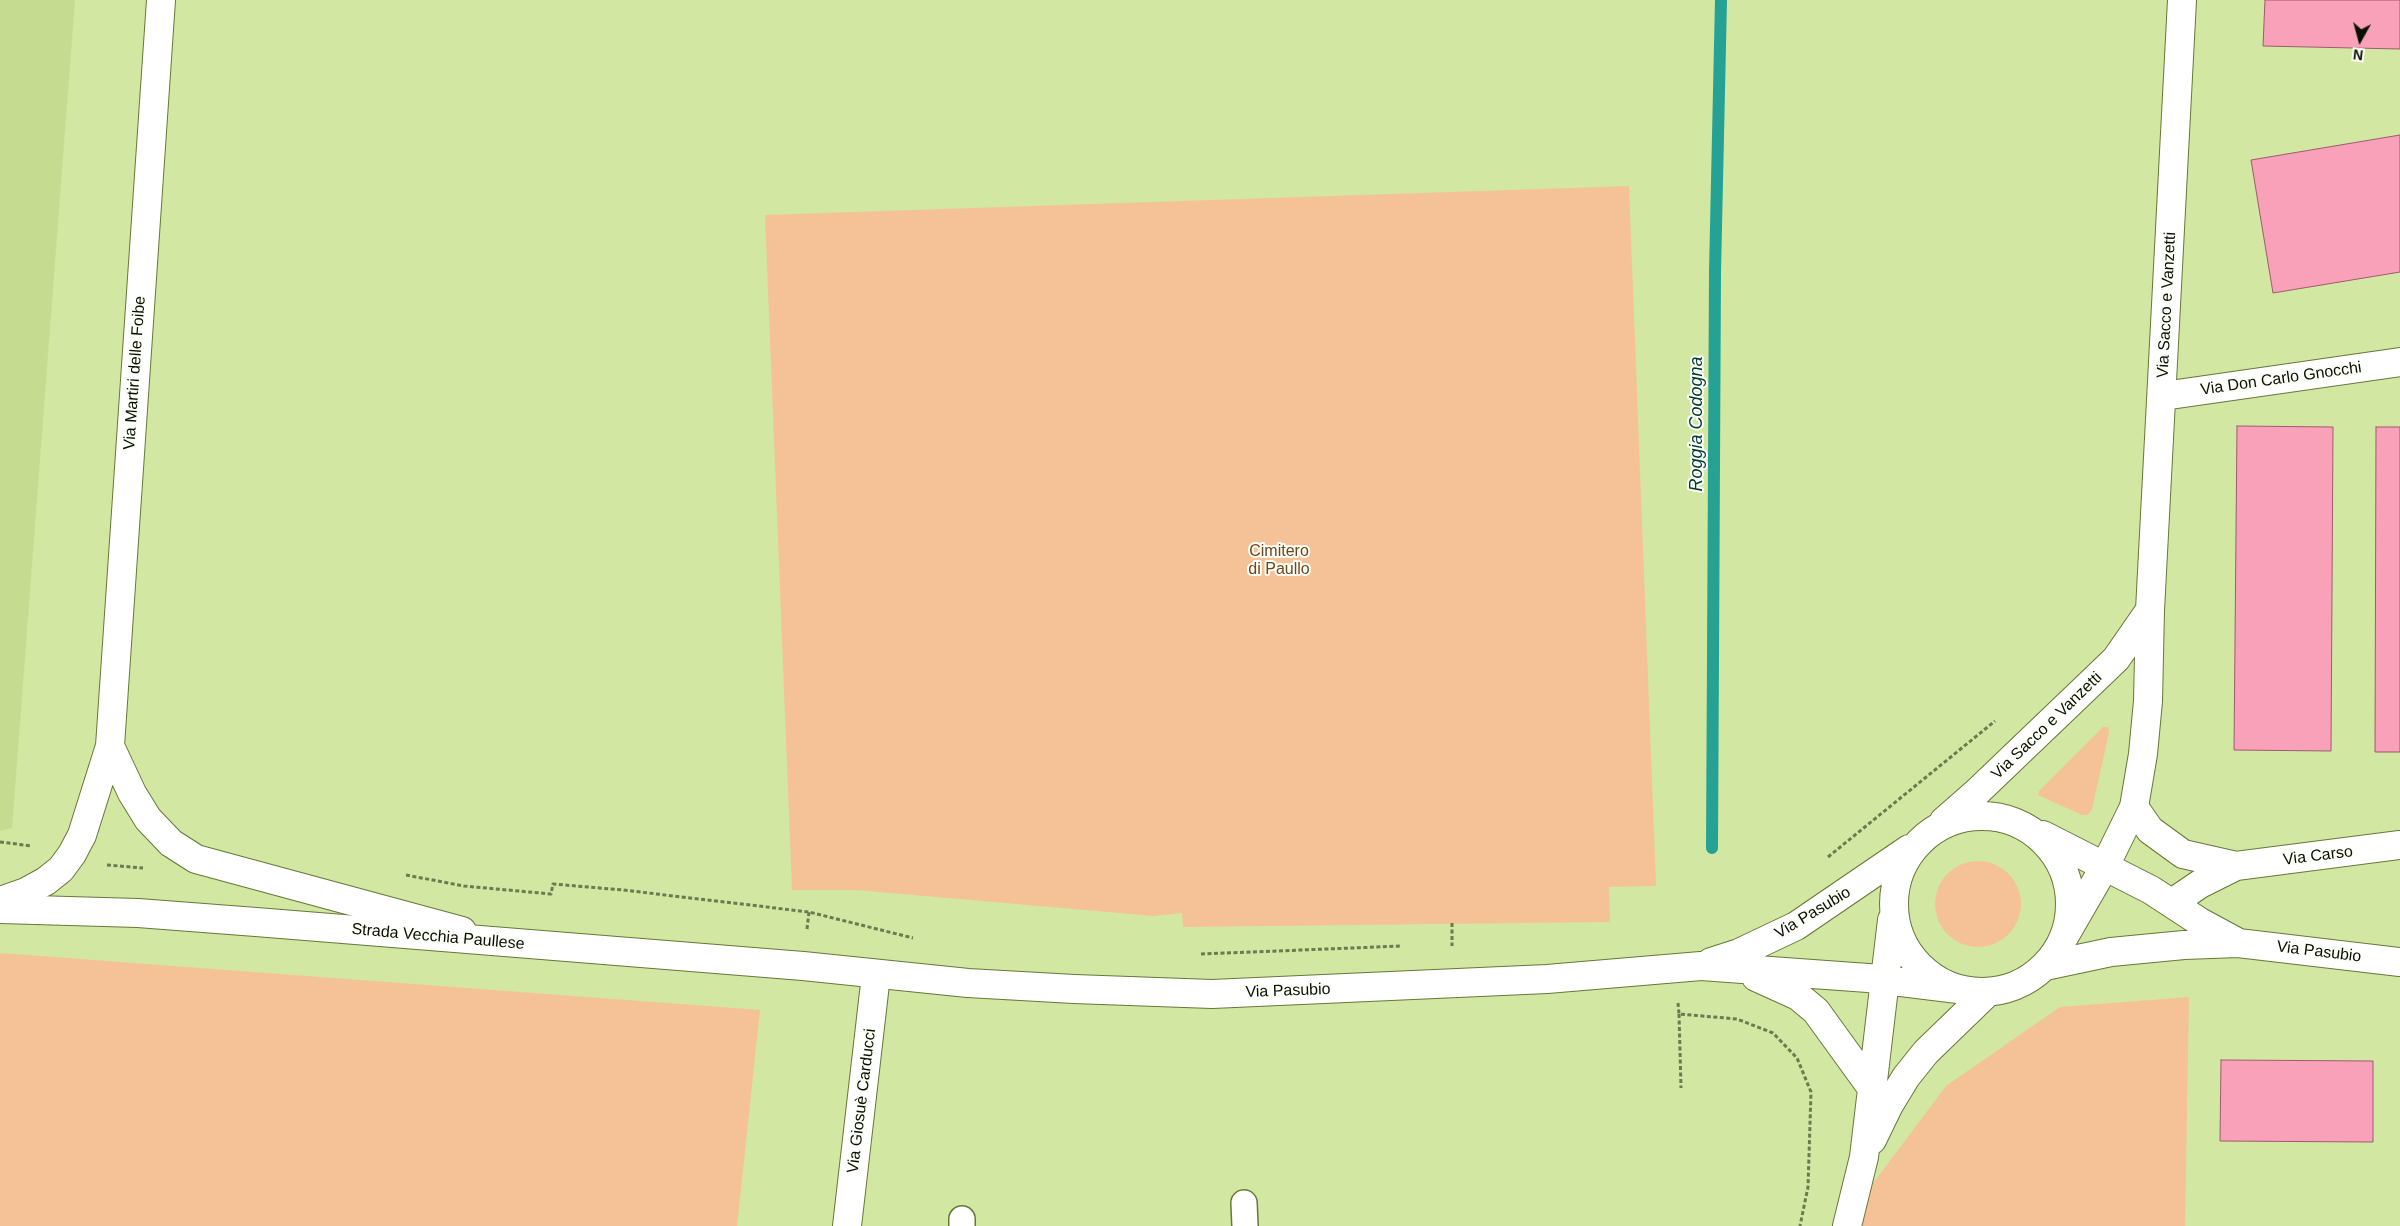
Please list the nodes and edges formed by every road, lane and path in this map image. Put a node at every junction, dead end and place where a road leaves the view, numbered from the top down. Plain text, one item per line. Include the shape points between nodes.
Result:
1 (161, 0) edge
2 (2182, 0) edge
3 (2400, 362) edge
4 (2163, 396) junction
5 (2150, 610) junction
6 (2002, 715) dead end
7 (110, 746) junction
8 (2134, 807) junction
9 (2020, 824) junction
10 (1924, 837) junction
11 (0, 842) edge
12 (2400, 845) edge
13 (180, 850) junction
14 (72, 854) junction
15 (1821, 862) dead end
16 (2105, 866) junction
17 (2236, 866) junction
18 (398, 874) dead end
19 (0, 901) edge
20 (2172, 903) junction
21 (1893, 906) junction
22 (0, 909) edge
23 (2064, 937) junction
24 (914, 939) dead end
25 (502, 942) junction
26 (2238, 943) junction
27 (1443, 944) dead end
28 (1462, 944) dead end
29 (1404, 946) dead end
30 (1192, 955) dead end
31 (2400, 962) edge
32 (2045, 966) junction
33 (1688, 967) junction
34 (1737, 969) junction
35 (876, 975) junction
36 (1885, 980) junction
37 (1958, 989) junction
38 (1987, 992) junction
39 (1678, 1014) junction
40 (1871, 1087) junction
41 (1681, 1088) dead end
42 (1864, 1157) junction
43 (847, 1226) edge
44 (1800, 1226) edge
45 (1847, 1226) edge

1 - 7 street, Via Martiri delle Foibe
2 - 4 street, Via Sacco e Vanzetti
3 - 4 street, Via Don Carlo Gnocchi
4 - 5 street, Via Sacco e Vanzetti
5 - 8 street, Via Sacco e Vanzetti via 2144,754
5 - 10 street, Via Sacco e Vanzetti via 2116,659 1976,793
6 - 15 path
7 - 13 street via 148,819
7 - 14 street, Via Martiri delle Foibe via 82,835
8 - 16 street, Via Sacco e Vanzetti
8 - 17 street, Via Carso via 2150,830 2183,854
9 - 10 street via 2002,818 1974,816 1954,820
9 - 16 street, Via Pasubio
9 - 23 street via 2044,840 2063,868 2070,900 2069,922
10 - 21 street via 1899,871
10 - 33 street, Via Pasubio via 1796,926 1739,953
11 - 14 path
12 - 17 street, Via Carso
13 - 14 path via 172,862 158,869 92,864
13 - 25 street via 196,859 234,870
14 - 19 street, Via Martiri delle Foibe via 46,881
16 - 20 street, Via Pasubio
16 - 23 street, Via Sacco e Vanzetti
17 - 20 street, Via Carso
18 - 24 path via 464,886 551,894 553,884 808,912
20 - 26 street, Via Pasubio
21 - 36 street
21 - 37 street via 1899,936 1912,958 1934,979
22 - 25 street, Strada Vecchia Paullese via 138,913
23 - 32 street
25 - 35 street, Strada Vecchia Paullese via 794,965
26 - 31 street, Via Pasubio
26 - 32 street, Via Pasubio via 2111,952
27 - 28 path
29 - 30 path
32 - 38 street via 2019,984
33 - 34 street, Via Pasubio
33 - 35 street, Via Pasubio via 1547,979 1212,994
33 - 39 path
34 - 36 street, Via Pasubio
34 - 40 street, Via Pasubio via 1798,996 1816,1011
35 - 43 street, Via Giosuè Carducci
36 - 37 street, Via Pasubio
36 - 40 street
37 - 38 street
38 - 42 street via 1906,1076
39 - 41 path
39 - 44 path via 1746,1022 1773,1033 1797,1058 1811,1092 1808,1187
40 - 42 street
42 - 45 street

